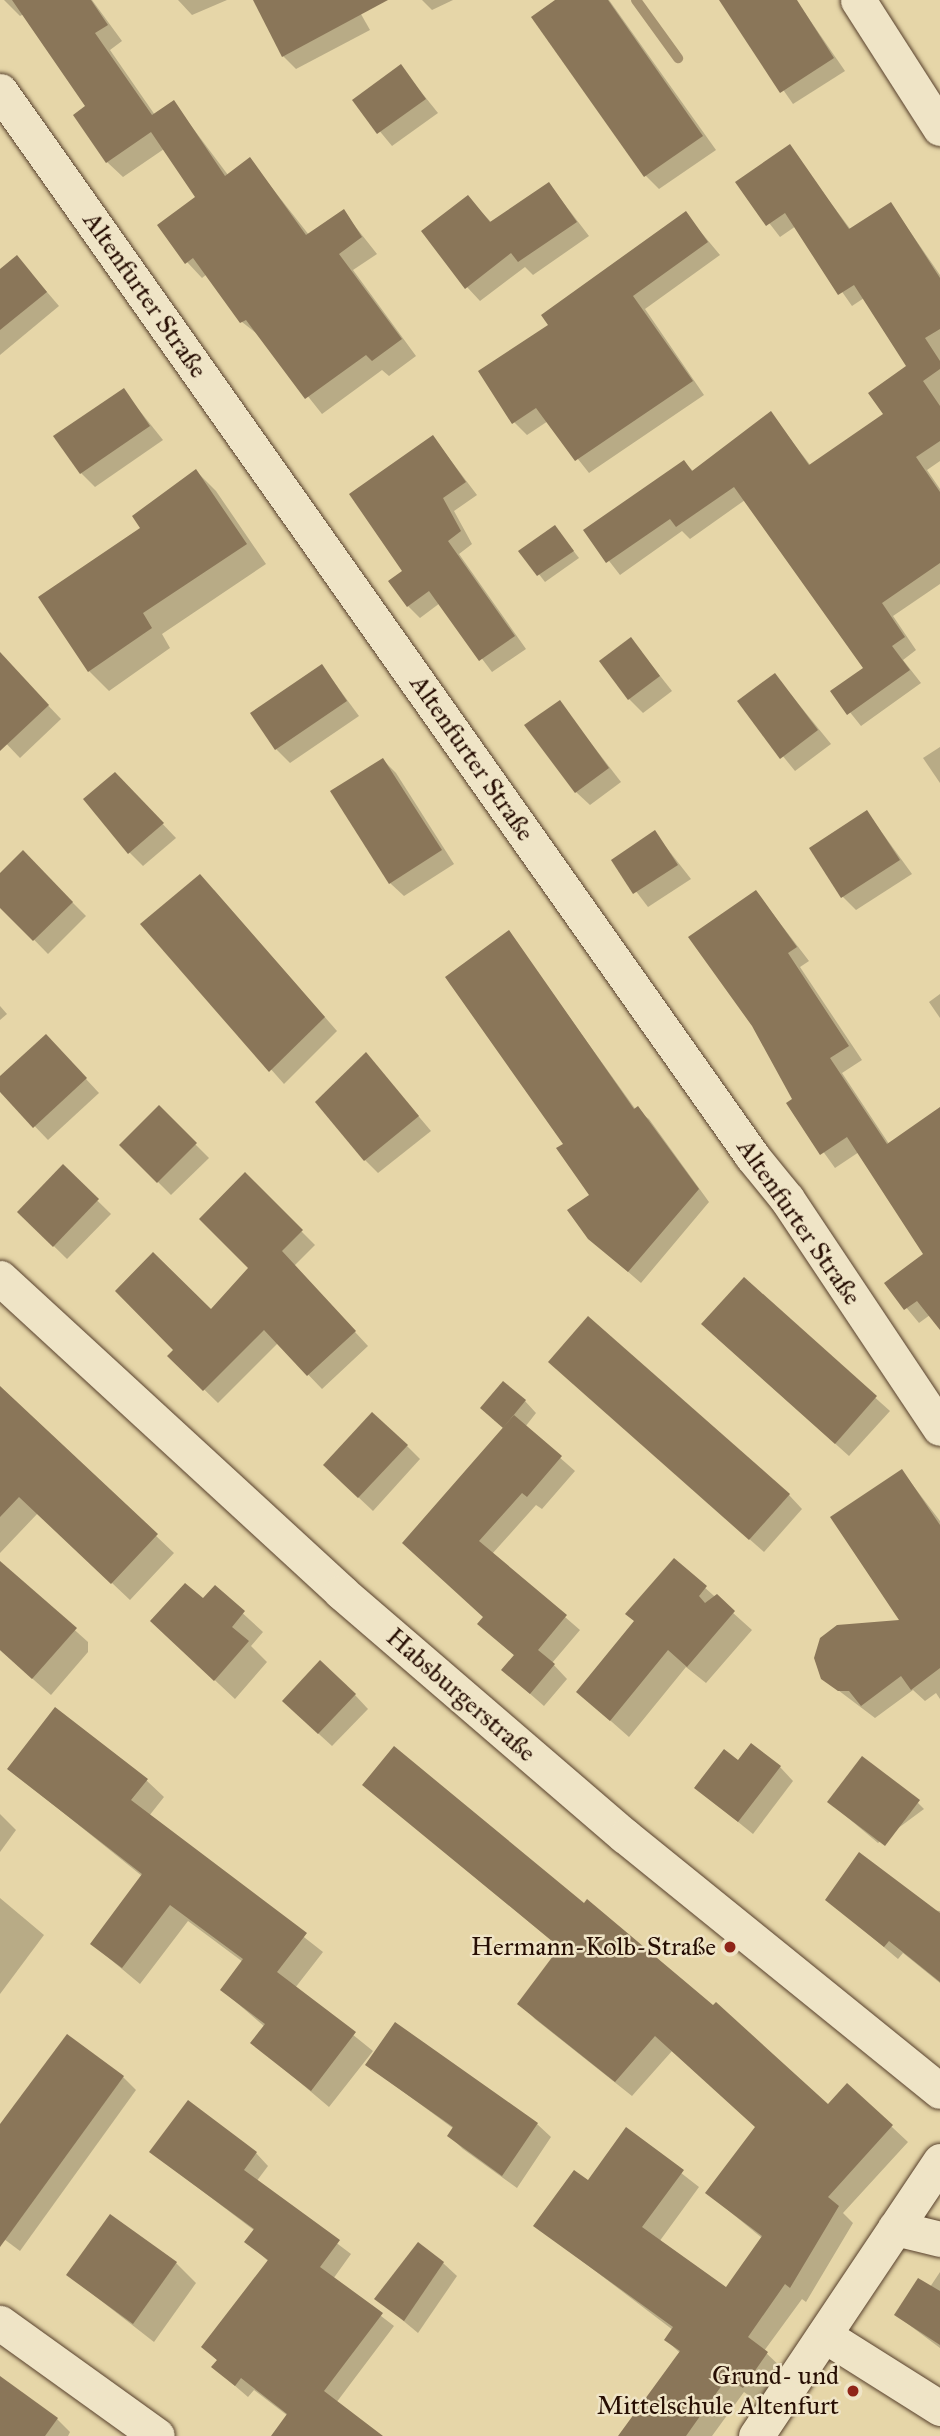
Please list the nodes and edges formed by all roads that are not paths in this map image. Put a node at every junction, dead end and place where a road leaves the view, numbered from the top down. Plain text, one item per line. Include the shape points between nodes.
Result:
1 (858, 0) edge
2 (0, 92) edge
3 (940, 128) edge
4 (0, 1278) edge
5 (940, 1428) edge
6 (940, 2091) edge
7 (940, 2161) edge
8 (895, 2228) junction
9 (940, 2239) edge
10 (0, 2323) edge
11 (824, 2334) junction
12 (940, 2408) edge
13 (157, 2436) edge
14 (756, 2436) edge

1 - 3 street
2 - 5 street, Altenfurter Straße via 787,1199
4 - 6 street, Habsburgerstraße via 341,1592 625,1836
7 - 8 street
8 - 9 street
8 - 11 street
10 - 13 street
11 - 12 street
11 - 14 street

